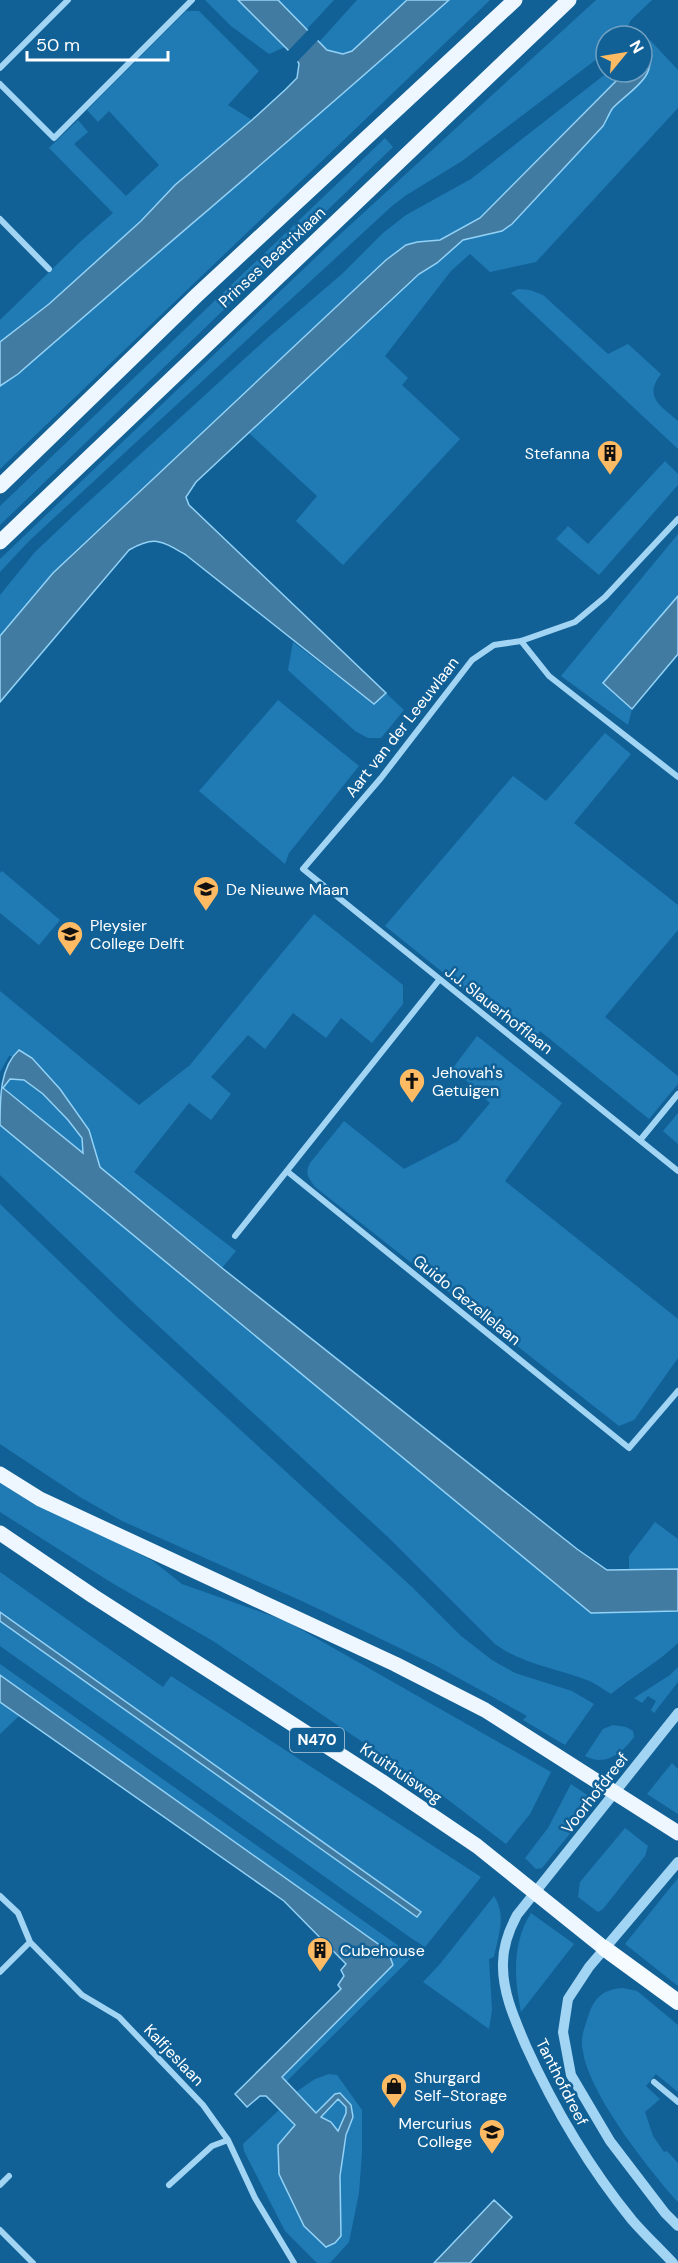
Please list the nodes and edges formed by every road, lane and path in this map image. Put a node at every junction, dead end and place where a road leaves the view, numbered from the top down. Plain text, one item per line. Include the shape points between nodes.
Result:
1 (68, 0) edge
2 (192, 0) edge
3 (515, 0) edge
4 (569, 0) edge
5 (0, 68) edge
6 (0, 84) edge
7 (0, 219) edge
8 (49, 269) dead end
9 (0, 486) edge
10 (678, 519) edge
11 (0, 542) edge
12 (521, 641) junction
13 (678, 777) edge
14 (303, 869) joint
15 (439, 980) junction
16 (678, 1094) edge
17 (641, 1140) junction
18 (678, 1171) edge
19 (288, 1172) junction
20 (235, 1236) dead end
21 (678, 1391) edge
22 (0, 1474) edge
23 (0, 1533) edge
24 (678, 1713) edge
25 (614, 1794) junction
26 (678, 1833) edge
27 (678, 1862) edge
28 (536, 1892) junction
29 (0, 1896) edge
30 (30, 1942) junction
31 (604, 1948) junction
32 (0, 1972) edge
33 (678, 2002) edge
34 (654, 2082) dead end
35 (678, 2102) edge
36 (228, 2140) junction
37 (9, 2176) dead end
38 (0, 2185) edge
39 (169, 2185) dead end
40 (678, 2226) edge
41 (0, 2229) edge
42 (33, 2263) edge
43 (294, 2263) edge
44 (673, 2263) edge

1 - 5 street
2 - 6 street via 54,138
3 - 9 main road, Prinses Beatrixlaan
4 - 11 main road, Prinses Beatrixlaan
7 - 8 street
10 - 12 street, Aart van der Leeuwlaan via 605,597 575,622
12 - 13 street via 549,676
12 - 14 street, Aart van der Leeuwlaan via 494,645 472,660 381,778
14 - 15 street, J.J. Slauerhofflaan
15 - 17 street, J.J. Slauerhofflaan
15 - 19 street
16 - 17 street
17 - 18 street, J.J. Slauerhofflaan
19 - 20 street
19 - 21 street, Guido Gezellelaan via 629,1448
22 - 25 main road via 50,1504 342,1638 485,1710
23 - 28 main road, Kruithuisweg / N470 via 381,1781 477,1846
24 - 25 street, Voorhofdreef
25 - 26 main road
25 - 28 street, Voorhofdreef
27 - 31 street
28 - 31 main road, Kruithuisweg / N470
28 - 44 street, Tanthofdreef via 511,1926 503,1963 507,1997 518,2028 574,2139 633,2221
29 - 30 street, Kalfjeslaan via 18,1913
30 - 32 street
30 - 36 street, Kalfjeslaan via 82,1995 118,2017 203,2105
31 - 33 highway, Kruithuisweg / N470
31 - 40 street, Tanthofdreef via 568,1999 563,2032 571,2075 610,2141
34 - 35 street
36 - 39 street via 212,2146
36 - 43 street, Kalfjeslaan via 255,2198
37 - 38 street
41 - 42 street

